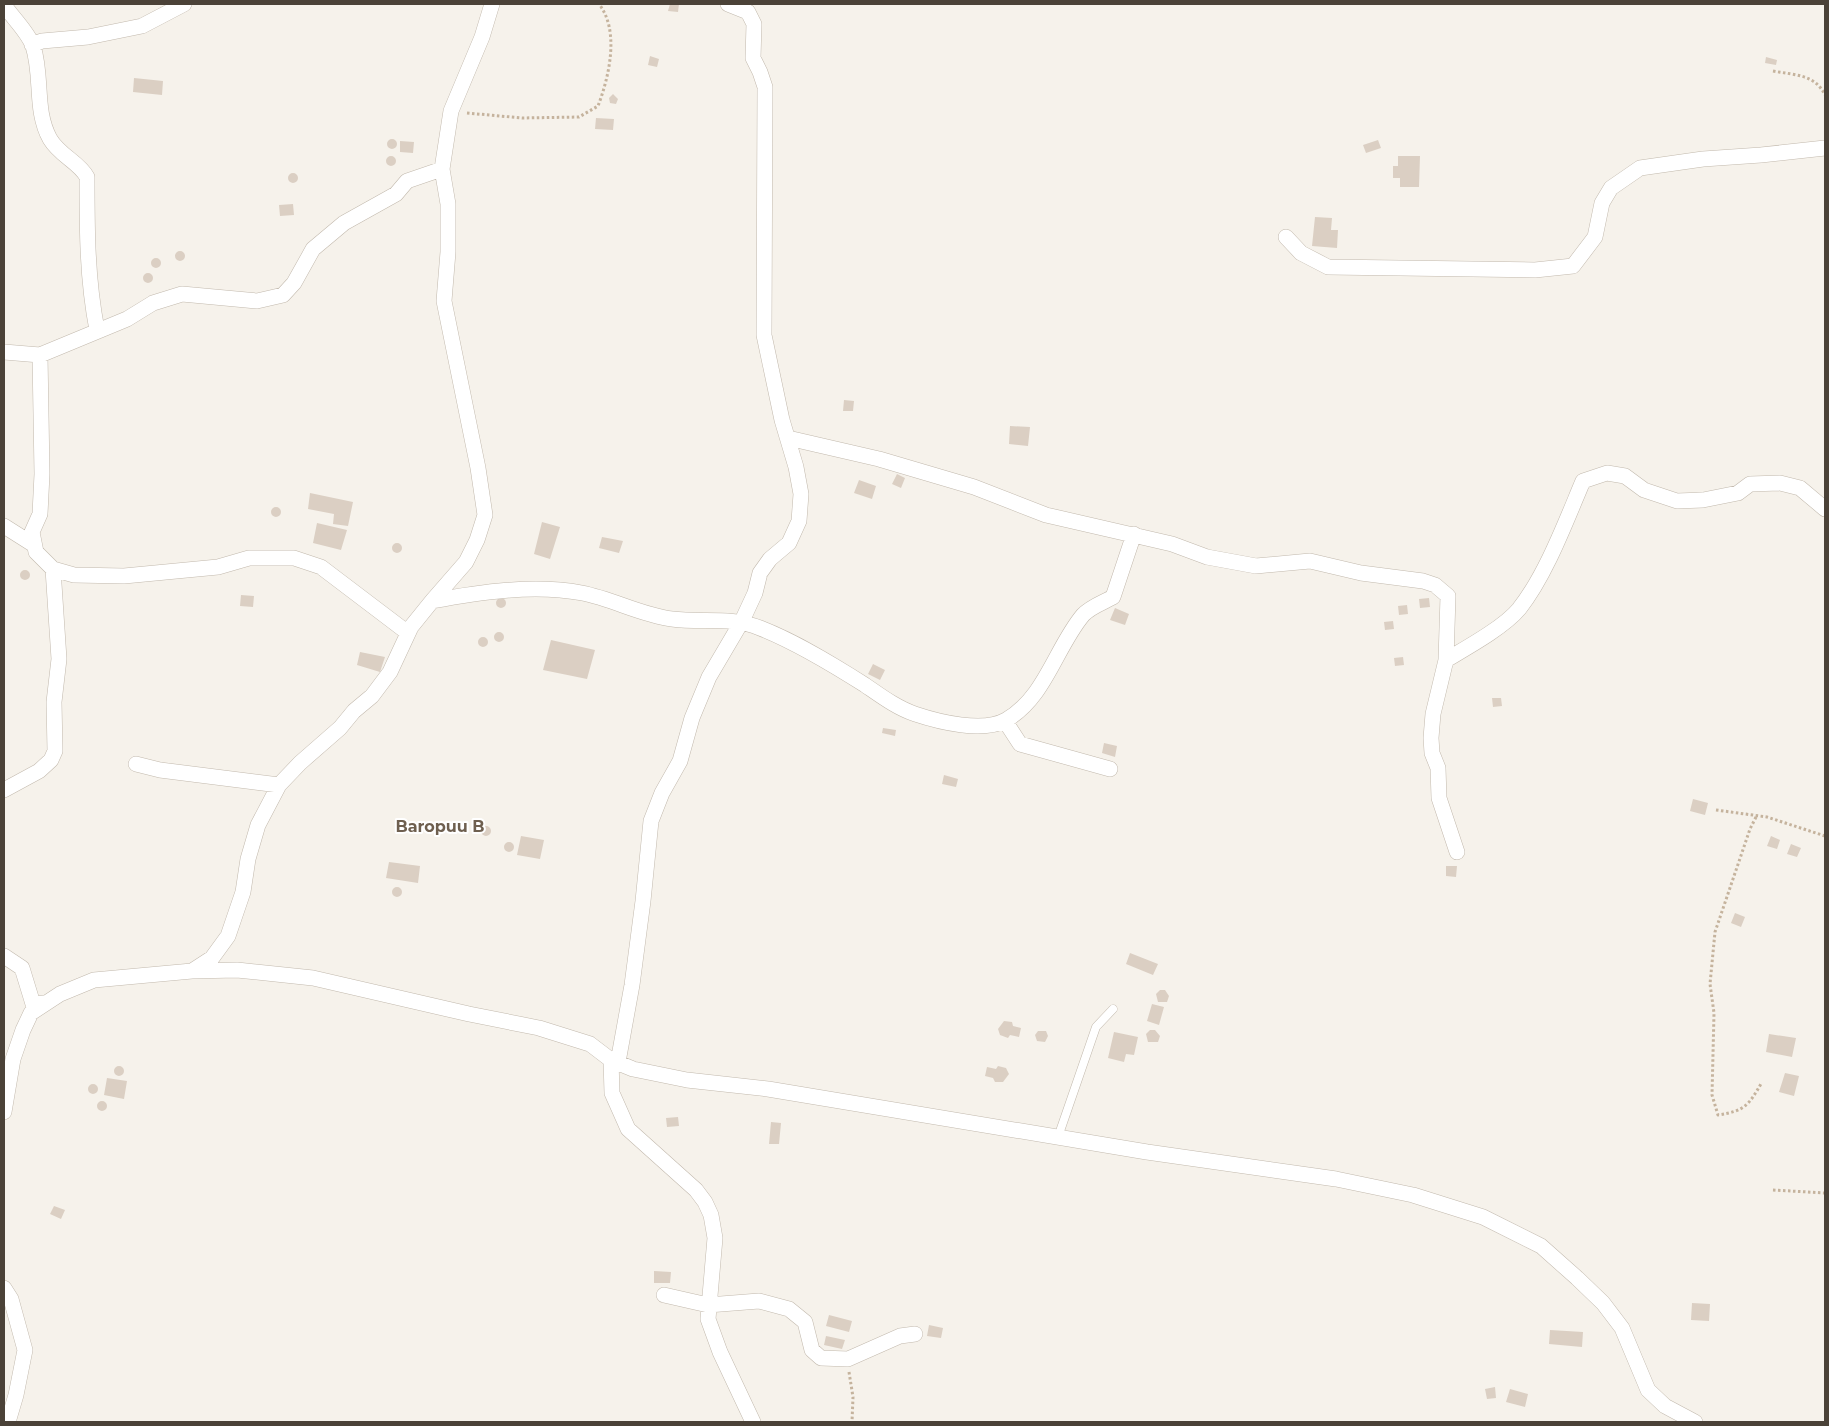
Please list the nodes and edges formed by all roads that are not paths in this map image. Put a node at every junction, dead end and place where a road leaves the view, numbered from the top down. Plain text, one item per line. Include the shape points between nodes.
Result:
1 (184, 4) edge
2 (492, 4) edge
3 (728, 4) edge
4 (4, 6) edge
5 (32, 45) junction
6 (1825, 148) edge
7 (442, 168) junction
8 (1286, 236) dead end
9 (97, 330) junction
10 (4, 352) edge
11 (40, 356) junction
12 (788, 438) junction
13 (1825, 509) edge
14 (4, 526) edge
15 (1134, 534) junction
16 (34, 545) junction
17 (53, 569) junction
18 (432, 601) junction
19 (742, 621) junction
20 (408, 633) junction
21 (1446, 660) junction
22 (1006, 720) junction
23 (136, 764) dead end
24 (1110, 769) dead end
25 (279, 784) junction
26 (4, 790) edge
27 (1457, 852) dead end
28 (4, 956) edge
29 (192, 971) junction
30 (44, 1003) junction
31 (1114, 1009) dead end
32 (614, 1061) junction
33 (4, 1112) edge
34 (1058, 1137) junction
35 (4, 1288) edge
36 (664, 1295) dead end
37 (708, 1305) junction
38 (915, 1334) dead end
39 (8, 1422) edge
40 (753, 1422) edge
41 (1695, 1422) edge

1 - 5 street via 142,26
2 - 7 street via 451,111
3 - 12 street via 748,12 754,24 753,58 765,87 764,334
4 - 5 street
5 - 9 street via 41,117 51,140 87,177 87,244
6 - 8 street via 1640,168 1611,188 1602,203 1596,237 1573,266 1535,270 1328,267 1302,253
7 - 9 street via 407,181 396,194 344,223 313,249 284,295 257,301 182,294 153,303 128,319
7 - 18 street via 448,204 444,301 478,468 484,516 466,562
9 - 11 street
10 - 11 street
11 - 16 street via 42,474 40,514 32,532
12 - 15 street via 929,473 1046,515
12 - 19 street via 802,494 799,521 789,543 770,559 760,573
13 - 21 street via 1800,488 1780,483 1750,484 1738,493 1676,501 1644,490 1626,476 1607,473 1593,476 1583,481 1555,545 1518,610 1484,637
14 - 16 street
15 - 21 street via 1208,557 1256,566 1310,561 1436,585 1448,596
15 - 22 street via 1113,597 1084,613 1033,696
16 - 17 street via 36,552
17 - 20 street via 74,575 124,576 218,567 250,558 294,558 321,567
17 - 26 street via 60,659 54,702 55,751 39,771
18 - 19 street via 462,595 550,589 608,600 673,619
18 - 20 street
19 - 22 street via 824,661 891,703 915,714 972,727
19 - 32 street via 709,677 692,718 680,761 651,821 632,985
20 - 25 street via 390,672 372,696
21 - 27 street via 1431,738 1438,768 1439,798
22 - 24 street via 1020,744
23 - 25 street via 160,770
25 - 29 street via 258,825 243,892 228,936 212,958
28 - 30 street via 22,968 33,1004
29 - 30 street via 94,980
29 - 32 street via 237,970 314,978 539,1028 590,1044
30 - 33 street via 31,1013 23,1030 13,1059
31 - 34 lane via 1096,1027
32 - 34 street via 633,1069 687,1080 768,1089
32 - 37 street via 612,1094 628,1129 696,1190 711,1215 715,1238
34 - 41 street via 1336,1179 1413,1195 1483,1216 1541,1246 1603,1303 1622,1328 1648,1390 1664,1406
35 - 39 street via 11,1299 25,1350
36 - 37 street
37 - 38 street via 759,1301 789,1310 805,1322 812,1350 821,1358 848,1359 900,1336
37 - 40 street via 708,1320 720,1352

